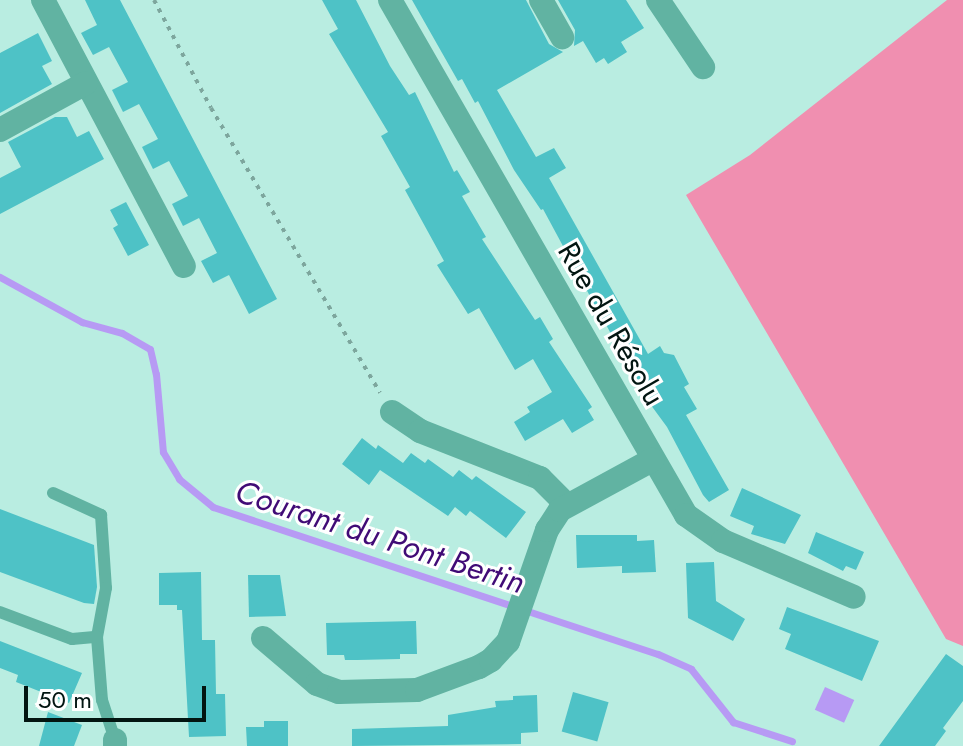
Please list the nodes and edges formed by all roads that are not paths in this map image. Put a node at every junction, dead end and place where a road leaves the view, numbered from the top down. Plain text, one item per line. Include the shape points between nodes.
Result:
1 (43, 0) edge
2 (390, 0) edge
3 (541, 0) edge
4 (658, 0) edge
5 (562, 37) dead end
6 (703, 67) dead end
7 (86, 83) junction
8 (0, 130) edge
9 (184, 266) dead end
10 (392, 412) road end
11 (652, 460) junction
12 (53, 493) dead end
13 (567, 505) junction
14 (854, 597) dead end
15 (0, 612) edge
16 (97, 637) junction
17 (263, 638) dead end
18 (115, 743) edge

1 - 7 street
2 - 11 street, Rue du Résolu
3 - 5 street
4 - 6 street
7 - 8 street
7 - 9 street
10 - 13 street via 420,431 540,478
11 - 13 street
11 - 14 street, Rue du Résolu via 686,515 709,533
12 - 16 lane via 101,515 106,588
13 - 17 street via 547,530 514,629 491,660 401,692 328,690
15 - 16 lane via 72,639
16 - 18 lane via 102,700

